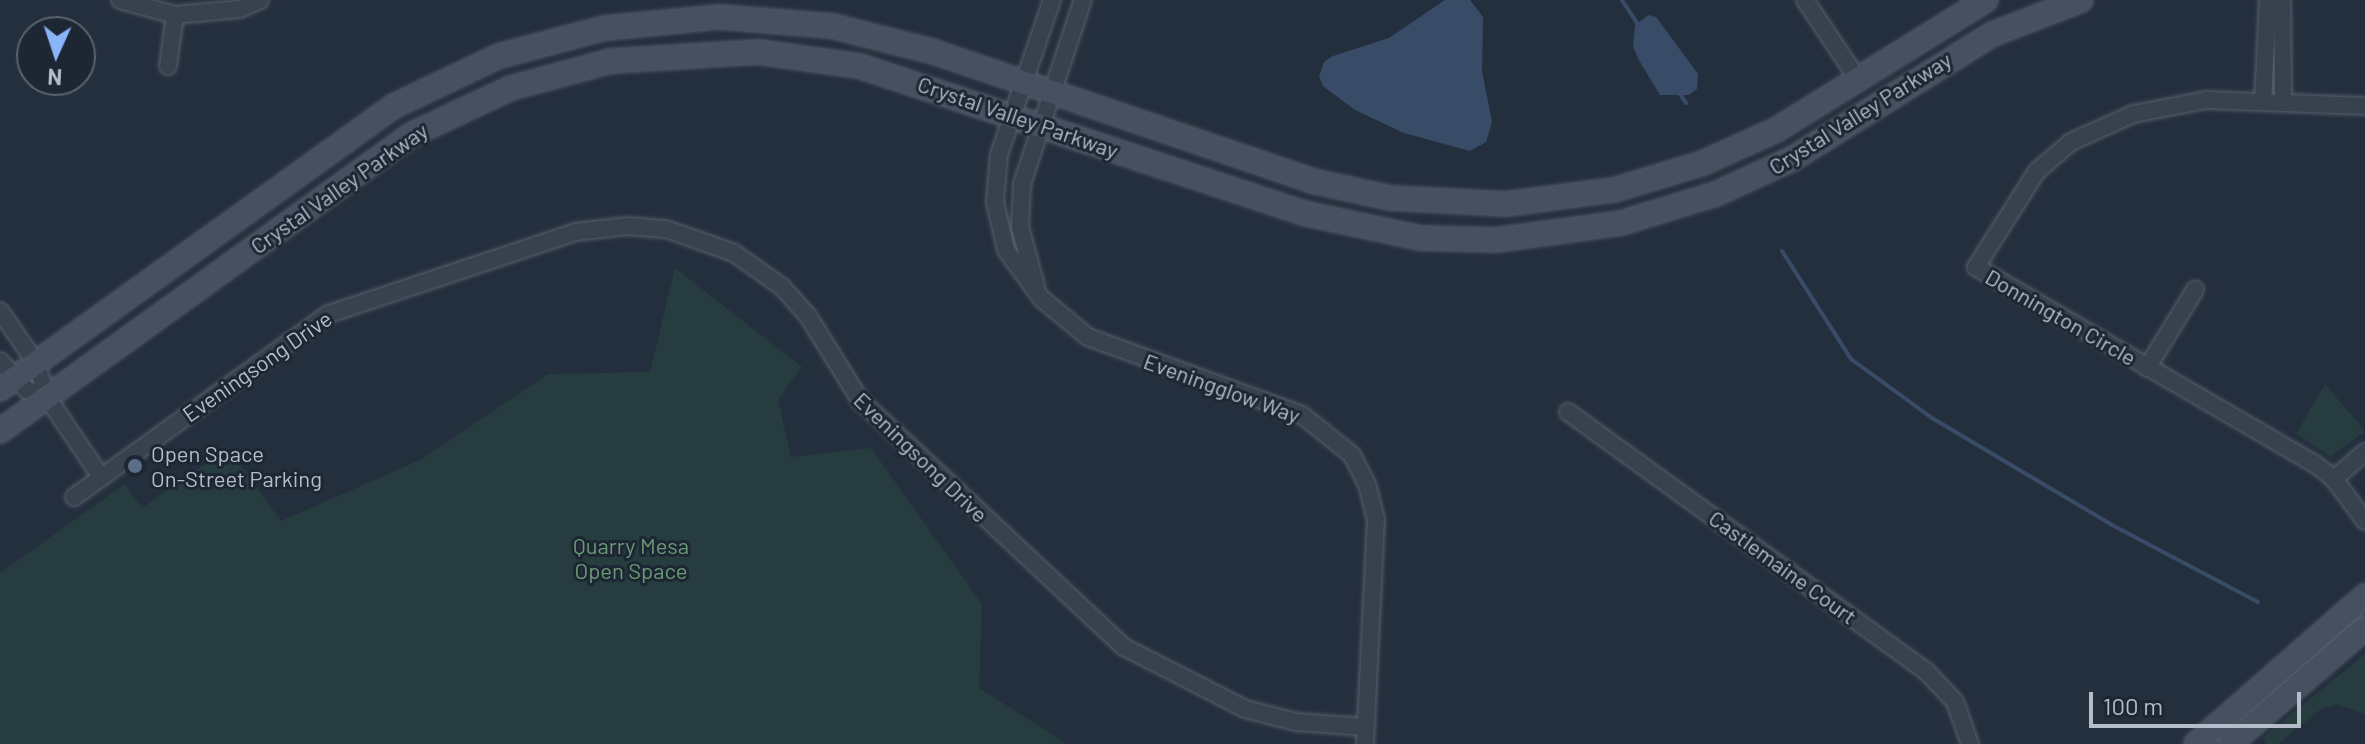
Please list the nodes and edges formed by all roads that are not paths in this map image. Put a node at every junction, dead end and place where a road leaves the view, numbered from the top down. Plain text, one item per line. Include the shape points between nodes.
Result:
1 (120, 0) edge
2 (260, 0) edge
3 (1052, 0) edge
4 (1083, 0) edge
5 (1805, 0) edge
6 (1986, 0) edge
7 (2081, 0) edge
8 (2268, 0) edge
9 (2282, 0) edge
10 (175, 15) junction
11 (168, 66) dead end
12 (1857, 78) junction
13 (1023, 82) junction
14 (1051, 92) junction
15 (2263, 102) junction
16 (2283, 102) junction
17 (2365, 106) edge
18 (1010, 114) junction
19 (1040, 124) junction
20 (2195, 290) dead end
21 (1042, 299) junction
22 (0, 311) edge
23 (36, 363) junction
24 (2147, 368) junction
25 (4, 377) edge
26 (47, 397) junction
27 (1568, 412) dead end
28 (0, 431) edge
29 (2365, 452) edge
30 (101, 477) junction
31 (2334, 479) junction
32 (74, 497) dead end
33 (2365, 521) edge
34 (2365, 596) edge
35 (2365, 628) edge
36 (1366, 727) junction
37 (2232, 738) edge
38 (1365, 744) edge
39 (1970, 744) edge
40 (2196, 744) edge

1 - 10 street
2 - 10 street via 240,9
3 - 13 street, Eveningglow Way
4 - 14 street
5 - 12 street
6 - 12 main road, Crystal Valley Parkway
7 - 19 main road, Crystal Valley Parkway via 2023,20 1956,54 1792,159 1728,189 1621,223 1537,236 1462,241 1344,224
8 - 15 street
9 - 16 street
10 - 11 street
12 - 14 main road, Crystal Valley Parkway via 1776,130 1675,174 1580,197 1506,204 1428,202 1352,191 1270,169
13 - 14 main road, Crystal Valley Parkway
13 - 18 street, Eveningglow Way
13 - 23 main road, Crystal Valley Parkway via 867,33 760,18 644,22 531,46 431,85 364,124
14 - 19 street
15 - 16 street, Donnington Circle
15 - 24 street, Donnington Circle via 2206,100 2133,114 2071,142 2037,171 1976,267
16 - 17 street, Donnington Circle
18 - 19 main road, Crystal Valley Parkway
18 - 21 street, Eveningglow Way via 996,170 996,217 1013,266
18 - 26 main road, Crystal Valley Parkway via 859,66 758,52 648,55 541,78 446,116 382,153
19 - 21 street via 1019,202 1024,250
20 - 24 street
21 - 36 street, Eveningglow Way via 1088,337 1302,415 1352,455 1376,519
22 - 23 street
23 - 25 main road, Crystal Valley Parkway
23 - 26 street
24 - 31 street, Donnington Circle
25 - 26 street
26 - 28 main road, Crystal Valley Parkway
26 - 30 street
27 - 39 street, Castlemaine Court via 1925,670 1955,702
29 - 31 street
30 - 32 street, Eveningsong Drive
30 - 36 street, Eveningsong Drive via 329,314 575,232 628,226 666,229 734,253 782,287 808,316 860,400 1124,647 1245,709 1296,722
31 - 33 street, Donnington Circle
34 - 37 main road
35 - 37 main road
36 - 38 street, Eveningglow Way
37 - 40 main road

